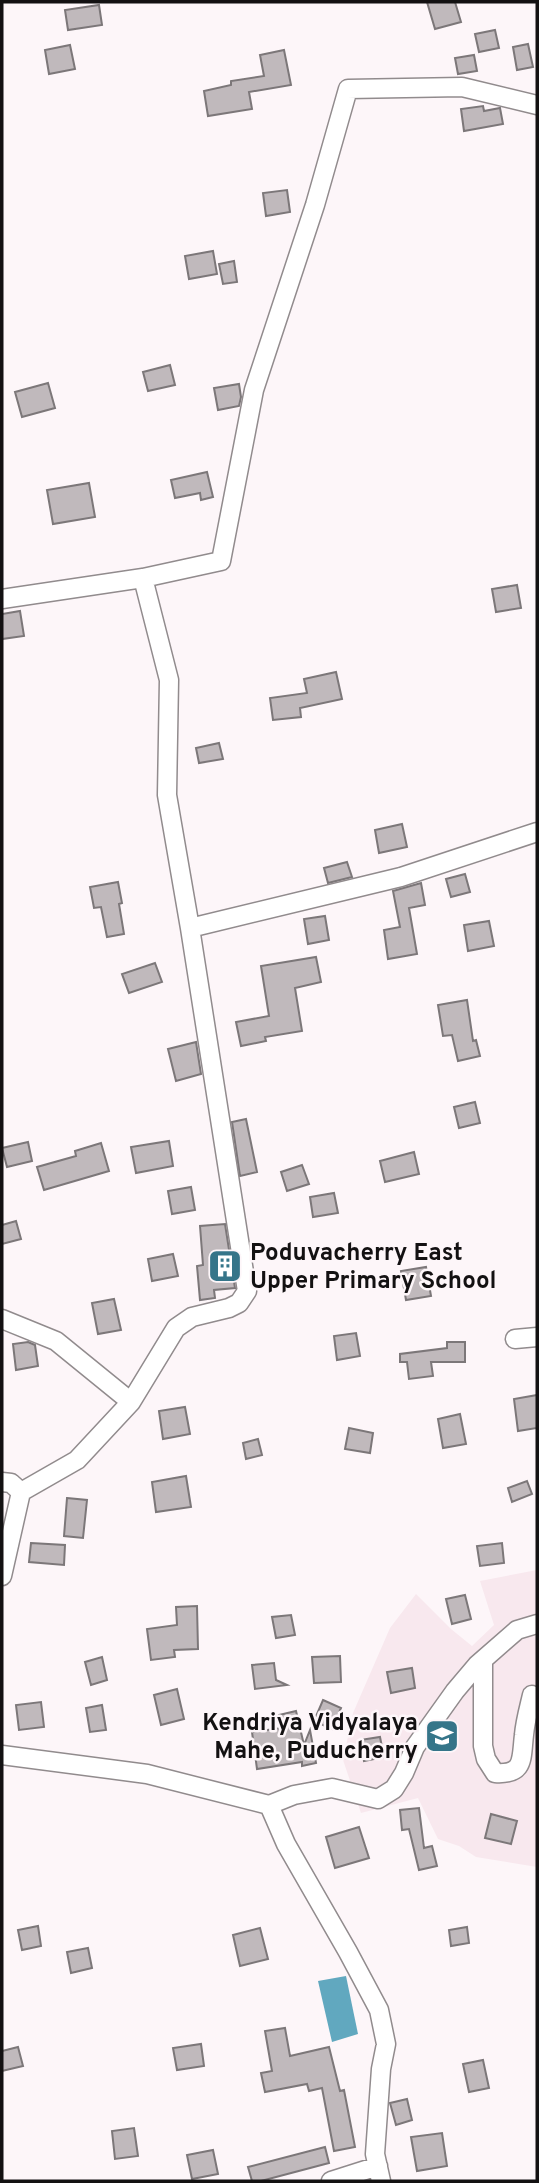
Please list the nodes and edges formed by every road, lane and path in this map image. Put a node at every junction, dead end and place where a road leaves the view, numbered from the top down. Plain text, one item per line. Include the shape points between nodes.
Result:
1 (537, 105) edge
2 (143, 578) junction
3 (2, 599) edge
4 (537, 832) edge
5 (190, 928) junction
6 (2, 1319) edge
7 (537, 1337) edge
8 (514, 1339) dead end
9 (131, 1402) junction
10 (2, 1482) edge
11 (21, 1492) junction
12 (2, 1576) edge
13 (537, 1624) edge
14 (483, 1660) junction
15 (532, 1695) dead end
16 (2, 1755) edge
17 (269, 1805) junction
18 (379, 2174) edge
19 (331, 2181) edge

1 - 2 street via 462,87 348,89 254,390 221,561
2 - 3 street
2 - 5 street via 169,680 167,795
4 - 5 street via 401,877
5 - 9 street via 247,1291 239,1303 192,1317 176,1328
6 - 9 street via 56,1341
7 - 8 street
9 - 11 street via 77,1460
10 - 11 street
11 - 12 street
13 - 14 street via 517,1630
14 - 15 street via 483,1746 495,1773 508,1774 523,1759
14 - 17 street via 415,1747 394,1789 378,1799 332,1788
16 - 17 street via 147,1774
17 - 18 street via 379,2010 386,2044 375,2154
18 - 19 street

